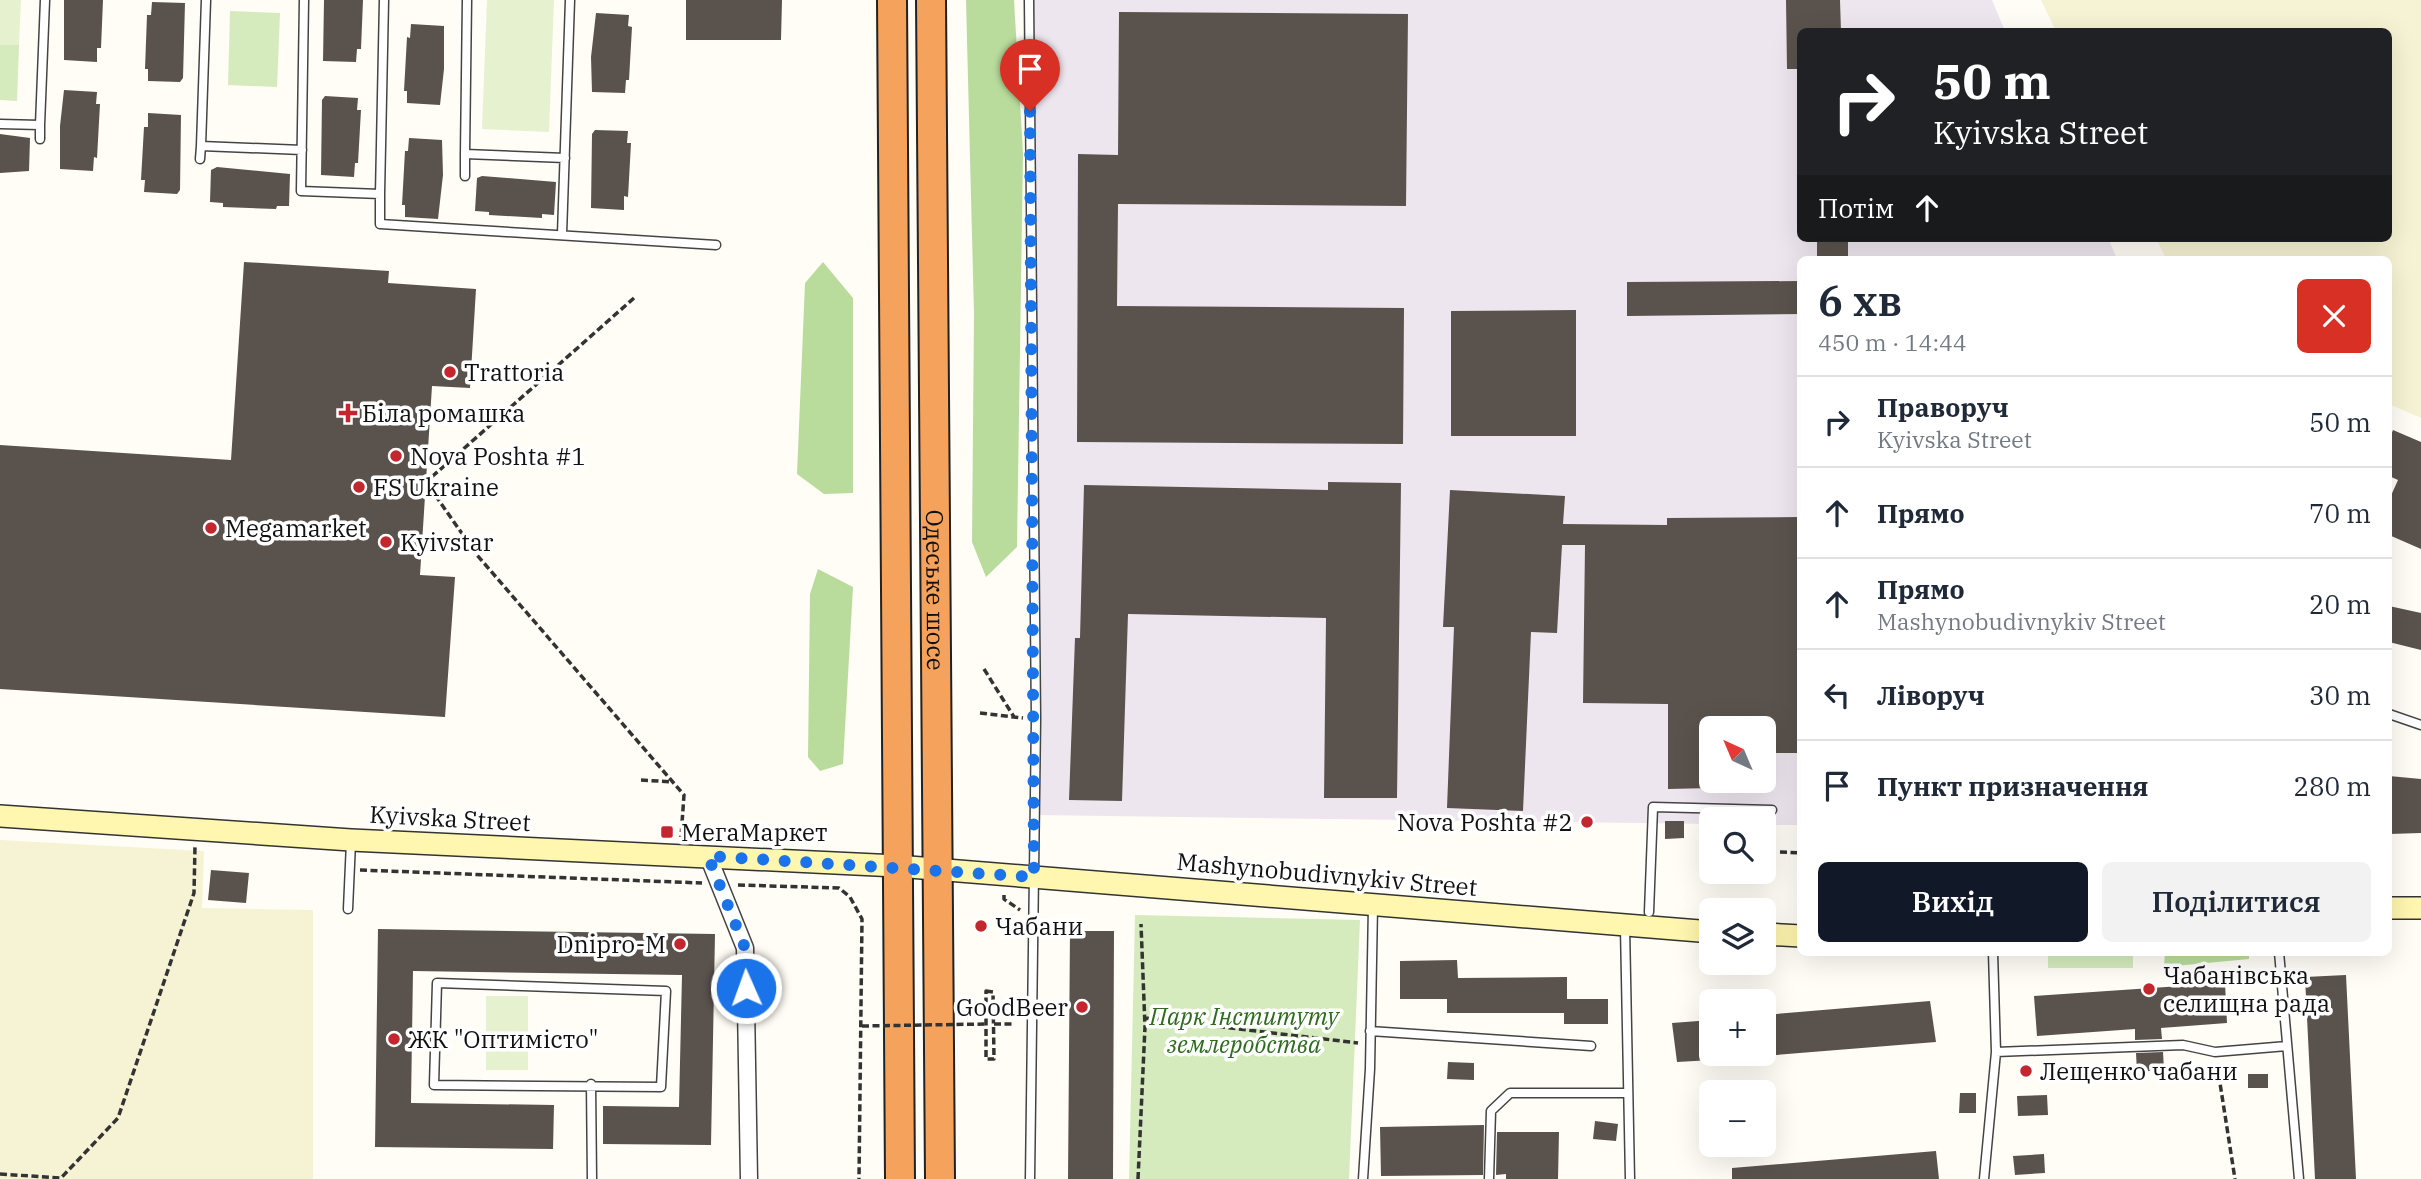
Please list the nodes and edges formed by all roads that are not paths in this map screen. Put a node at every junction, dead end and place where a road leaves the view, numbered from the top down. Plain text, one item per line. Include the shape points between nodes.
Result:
1 (45, 0) edge
2 (206, 0) edge
3 (304, 0) edge
4 (384, 0) edge
5 (467, 0) edge
6 (570, 0) edge
7 (892, 0) edge
8 (931, 0) edge
9 (1029, 0) edge
10 (0, 124) edge
11 (40, 125) junction
12 (40, 139) dead end
13 (201, 146) junction
14 (302, 150) junction
15 (465, 154) junction
16 (565, 158) junction
17 (200, 159) dead end
18 (465, 176) dead end
19 (380, 194) junction
20 (562, 234) junction
21 (716, 245) dead end
22 (2392, 715) edge
23 (2421, 725) edge
24 (1699, 808) edge
25 (0, 816) edge
26 (351, 840) junction
27 (708, 856) junction
28 (897, 866) junction
29 (939, 869) junction
30 (1034, 877) junction
31 (1373, 905) junction
32 (2392, 908) edge
33 (2421, 908) edge
34 (348, 909) dead end
35 (1649, 912) dead end
36 (1625, 925) junction
37 (1699, 931) edge
38 (1776, 935) edge
39 (1797, 936) edge
40 (1993, 956) edge
41 (2279, 956) edge
42 (1370, 1031) junction
43 (1591, 1046) dead end
44 (2287, 1046) junction
45 (1996, 1052) junction
46 (591, 1084) junction
47 (1628, 1093) junction
48 (592, 1179) edge
49 (749, 1179) edge
50 (900, 1179) edge
51 (940, 1179) edge
52 (1030, 1179) edge
53 (1363, 1179) edge
54 (1489, 1179) edge
55 (1630, 1179) edge
56 (1984, 1179) edge
57 (2299, 1179) edge

1 - 11 lane
2 - 13 lane
3 - 14 lane
4 - 19 lane
5 - 15 lane
6 - 16 lane
7 - 28 highway, Одеське шосе
8 - 29 highway, Одеське шосе
9 - 30 lane
10 - 11 lane
11 - 12 lane
13 - 14 lane
13 - 17 lane
14 - 19 lane via 301,191
15 - 16 lane
15 - 18 lane
16 - 20 lane
19 - 20 lane via 380,224
20 - 21 lane
22 - 23 lane
24 - 35 lane via 1653,807
25 - 26 street, Kyivska Street
26 - 27 street, Kyivska Street
26 - 34 lane
27 - 28 street, Kyivska Street
27 - 49 street via 745,948
28 - 29 street, Kyivska Street
28 - 50 highway, Одеське шосе
29 - 30 street, Mashynobudivnykiv Street
29 - 51 highway, Одеське шосе
30 - 31 street, Mashynobudivnykiv Street
30 - 52 lane
31 - 36 street, Mashynobudivnykiv Street
31 - 42 lane
32 - 33 street
36 - 37 street, Mashynobudivnykiv Street
36 - 47 lane
38 - 39 street
40 - 45 lane
41 - 44 lane
42 - 43 lane
42 - 53 lane
44 - 45 lane via 2215,1052 2183,1045
44 - 57 lane
45 - 56 lane
46 - 46 lane via 434,1085 437,983 666,991 661,1087
46 - 48 lane
47 - 54 lane via 1510,1093 1491,1111
47 - 55 lane

